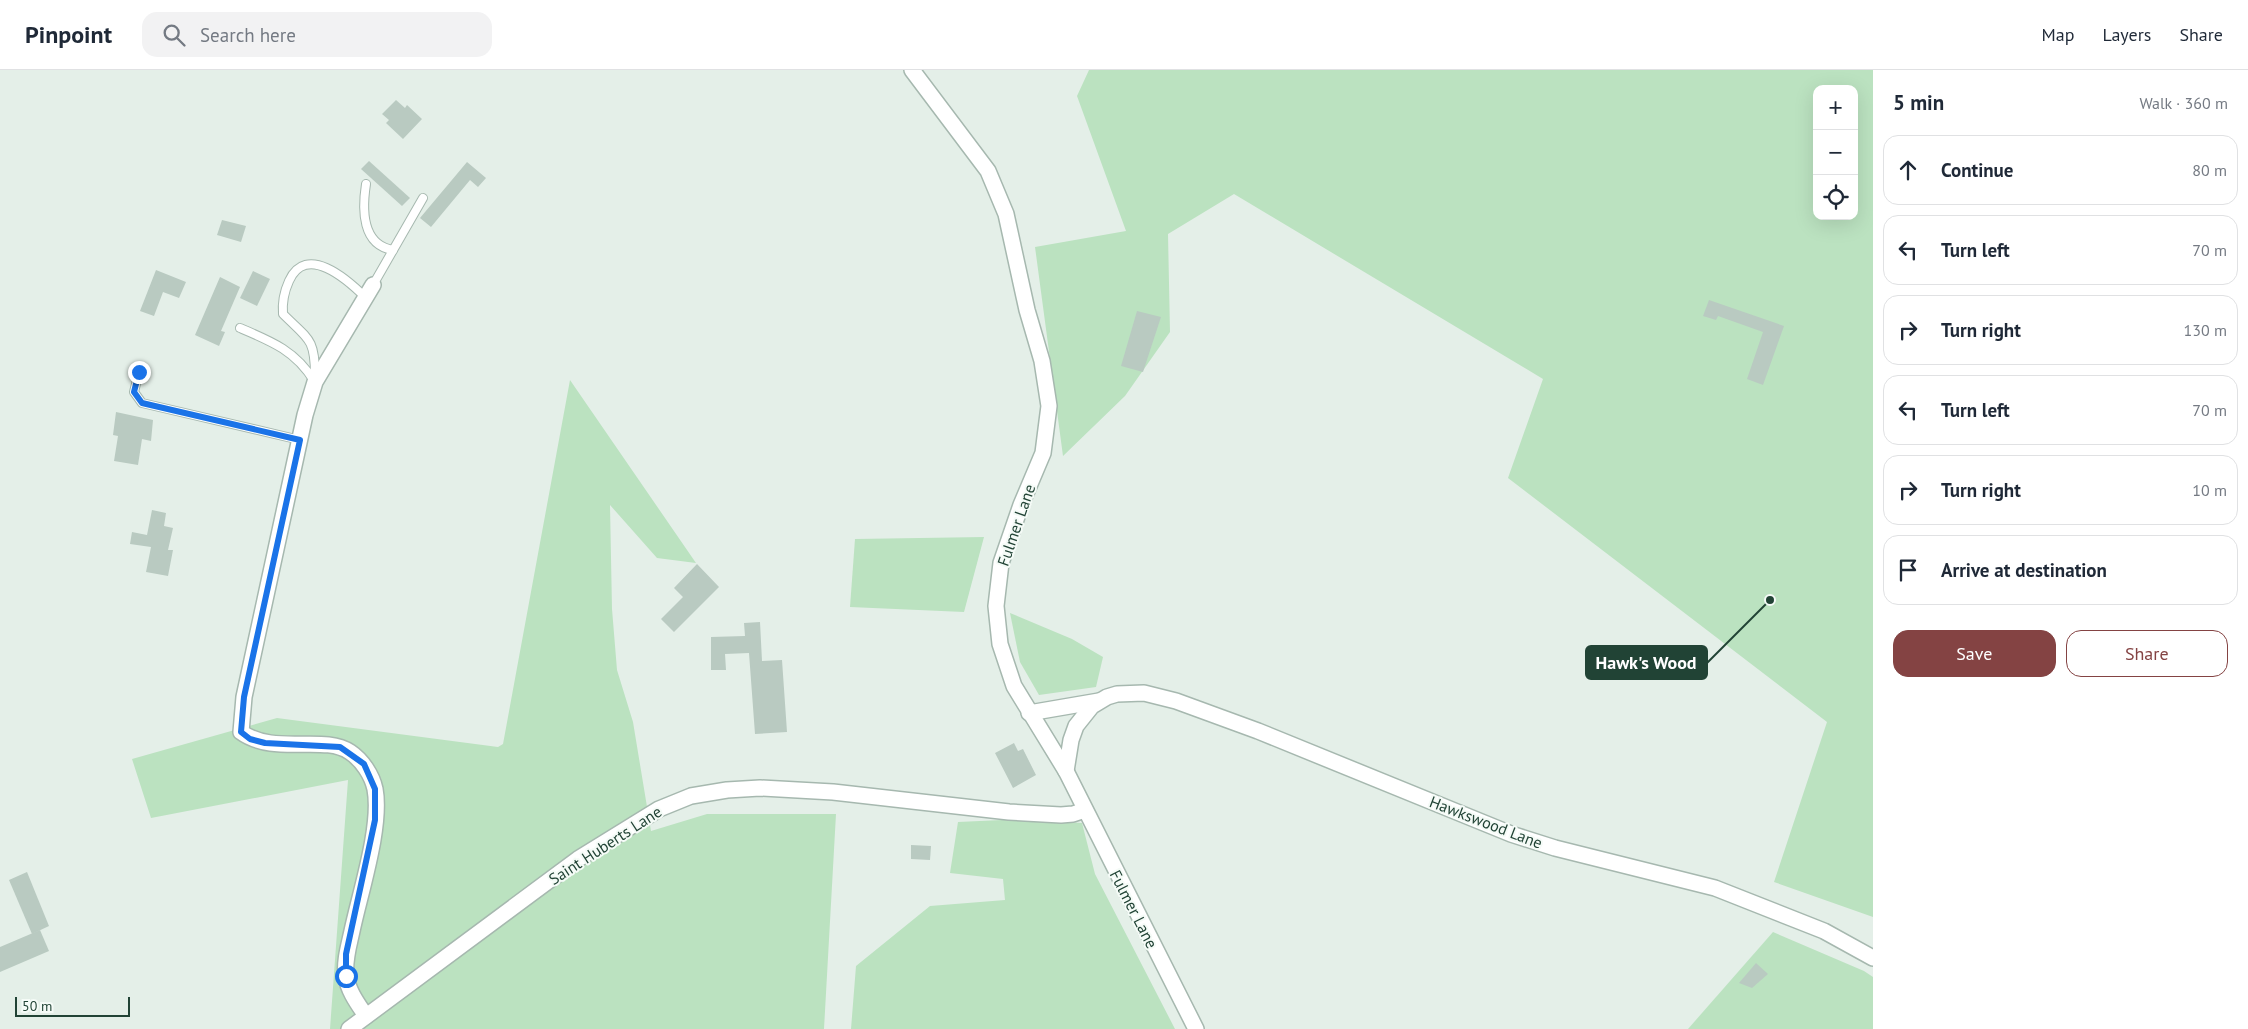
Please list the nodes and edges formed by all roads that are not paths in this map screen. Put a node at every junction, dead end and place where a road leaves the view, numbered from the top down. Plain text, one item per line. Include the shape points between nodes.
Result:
1 (912, 70) edge
2 (366, 184) dead end
3 (423, 198) dead end
4 (393, 250) junction
5 (369, 292) junction
6 (240, 328) dead end
7 (139, 372) dead end
8 (315, 382) junction
9 (300, 440) junction
10 (1099, 701) junction
11 (1029, 712) junction
12 (1066, 771) junction
13 (1085, 810) junction
14 (1873, 958) edge
15 (366, 1016) junction
16 (349, 1029) edge
17 (1196, 1029) edge

1 - 11 street, Fulmer Lane via 988,171 1006,214 1042,361 1049,406 1043,453 1001,563 996,606 1000,644 1014,686
2 - 4 lane via 364,199 372,239 379,247
3 - 4 lane
4 - 5 lane
5 - 8 street
5 - 8 lane via 324,267 310,263 294,270 283,297 283,314 311,342
6 - 8 lane via 278,344 296,356
7 - 9 lane via 134,392 142,403
8 - 9 street
9 - 15 street via 244,697 241,732 250,739 265,743 340,747 364,764 375,789 375,820 346,954 346,976 352,995
10 - 11 street, Hawkswood Lane
10 - 12 street via 1076,726
10 - 14 street, Hawkswood Lane via 1130,692 1176,701 1349,766 1511,834 1715,888 1824,931
11 - 12 street, Fulmer Lane
12 - 13 street, Fulmer Lane
13 - 15 street, Saint Huberts Lane via 1061,815 1009,812 833,792 760,788 691,796 659,809 578,859
13 - 17 street, Fulmer Lane
15 - 16 street, Saint Huberts Lane

